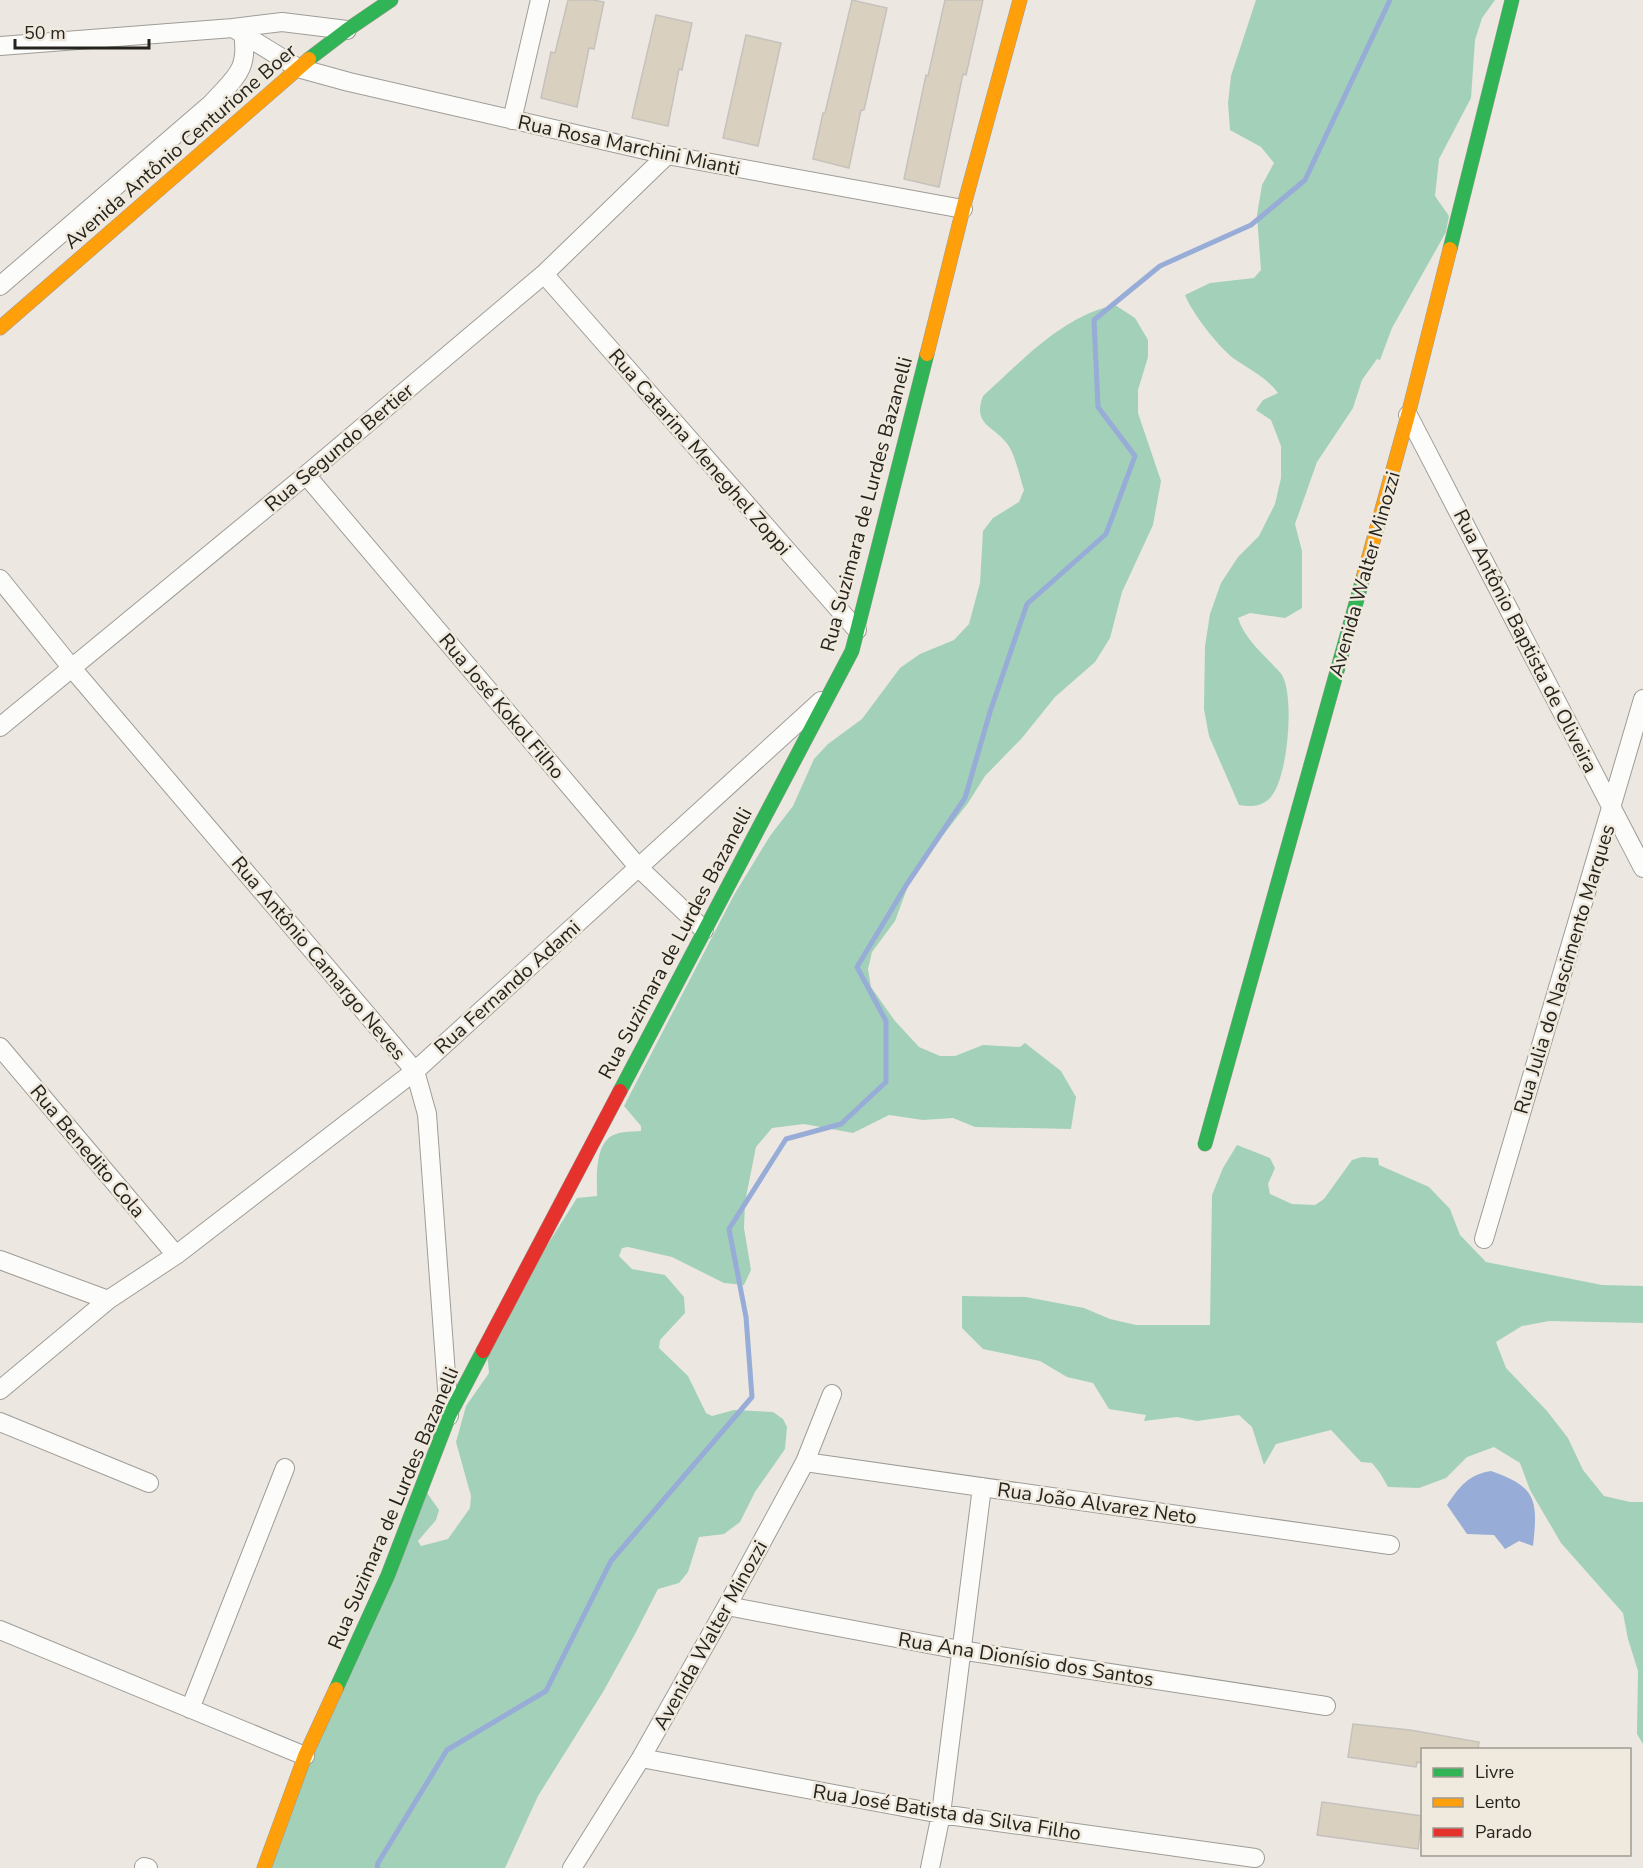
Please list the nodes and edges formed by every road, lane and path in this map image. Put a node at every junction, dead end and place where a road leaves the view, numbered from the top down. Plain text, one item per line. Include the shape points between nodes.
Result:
1 (391, 0) edge
2 (540, 0) edge
3 (1020, 0) edge
4 (1512, 0) edge
5 (347, 30) junction
6 (238, 31) junction
7 (0, 46) edge
8 (298, 68) junction
9 (512, 120) junction
10 (667, 155) junction
11 (963, 209) junction
12 (544, 274) junction
13 (0, 286) edge
14 (0, 328) edge
15 (1408, 415) junction
16 (306, 475) junction
17 (0, 579) edge
18 (857, 630) junction
19 (71, 667) junction
20 (829, 693) junction
21 (1643, 699) edge
22 (0, 727) edge
23 (1612, 808) junction
24 (639, 868) junction
25 (1643, 868) edge
26 (704, 930) junction
27 (0, 1047) edge
28 (415, 1071) junction
29 (1205, 1144) dead end
30 (1484, 1239) dead end
31 (176, 1255) junction
32 (0, 1260) edge
33 (108, 1300) junction
34 (0, 1390) edge
35 (832, 1394) dead end
36 (449, 1416) junction
37 (0, 1422) edge
38 (805, 1462) junction
39 (285, 1468) dead end
40 (149, 1483) dead end
41 (982, 1487) junction
42 (1390, 1545) dead end
43 (727, 1606) junction
44 (0, 1630) edge
45 (960, 1650) junction
46 (1326, 1706) dead end
47 (190, 1709) junction
48 (305, 1756) junction
49 (641, 1758) junction
50 (940, 1814) junction
51 (1255, 1858) dead end
52 (264, 1868) edge
53 (572, 1868) edge
54 (930, 1868) edge

1 - 5 street, Avenida Antônio Centurione Boer
2 - 9 street
3 - 11 street, Rua Suzimara de Lurdes Bazanelli
4 - 15 street, Avenida Walter Minozzi
5 - 6 street via 282,22
5 - 8 street, Avenida Antônio Centurione Boer
6 - 7 street
6 - 8 street, Rua Rosa Marchini Mianti
6 - 13 street via 246,58 241,71 212,103
8 - 9 street, Rua Rosa Marchini Mianti
8 - 14 street, Avenida Antônio Centurione Boer
9 - 10 street, Rua Rosa Marchini Mianti
10 - 11 street, Rua Rosa Marchini Mianti
10 - 12 street, Rua Segundo Bertier
11 - 18 street, Rua Suzimara de Lurdes Bazanelli
12 - 16 street, Rua Segundo Bertier
12 - 18 street, Rua Catarina Meneghel Zoppi
15 - 23 street, Rua Antônio Baptista de Oliveira
15 - 29 street, Avenida Walter Minozzi
16 - 19 street, Rua Segundo Bertier
16 - 24 street, Rua José Kokol Filho
17 - 19 street, Rua Antônio Camargo Neves
18 - 20 street, Rua Suzimara de Lurdes Bazanelli via 852,651
19 - 22 street, Rua Segundo Bertier
19 - 28 street, Rua Antônio Camargo Neves
20 - 24 street, Rua Fernando Adami
20 - 26 street, Rua Suzimara de Lurdes Bazanelli
21 - 23 street, Rua Julia do Nascimento Marques
23 - 25 street, Rua Antônio Baptista de Oliveira
23 - 30 street, Rua Julia do Nascimento Marques
24 - 26 street, Rua José Kokol Filho
24 - 28 street, Rua Fernando Adami
26 - 36 street, Rua Suzimara de Lurdes Bazanelli
27 - 31 street, Rua Benedito Cola
28 - 31 street, Rua Fernando Adami
28 - 36 street, Rua Antônio Camargo Neves via 427,1114
31 - 33 street, Rua Fernando Adami
32 - 33 street
33 - 34 street, Rua Fernando Adami
35 - 38 street, Avenida Walter Minozzi
36 - 48 street, Rua Suzimara de Lurdes Bazanelli via 388,1575
37 - 40 street
38 - 41 street, Rua João Alvarez Neto
38 - 43 street, Avenida Walter Minozzi
39 - 47 street
41 - 42 street, Rua João Alvarez Neto
41 - 45 street
43 - 45 street, Rua Ana Dionísio dos Santos
43 - 49 street, Avenida Walter Minozzi
44 - 47 street
45 - 46 street, Rua Ana Dionísio dos Santos
45 - 50 street
47 - 48 street
48 - 52 street, Rua Suzimara de Lurdes Bazanelli
49 - 50 street, Rua José Batista da Silva Filho
49 - 53 street, Avenida Walter Minozzi
50 - 51 street, Rua José Batista da Silva Filho
50 - 54 street

